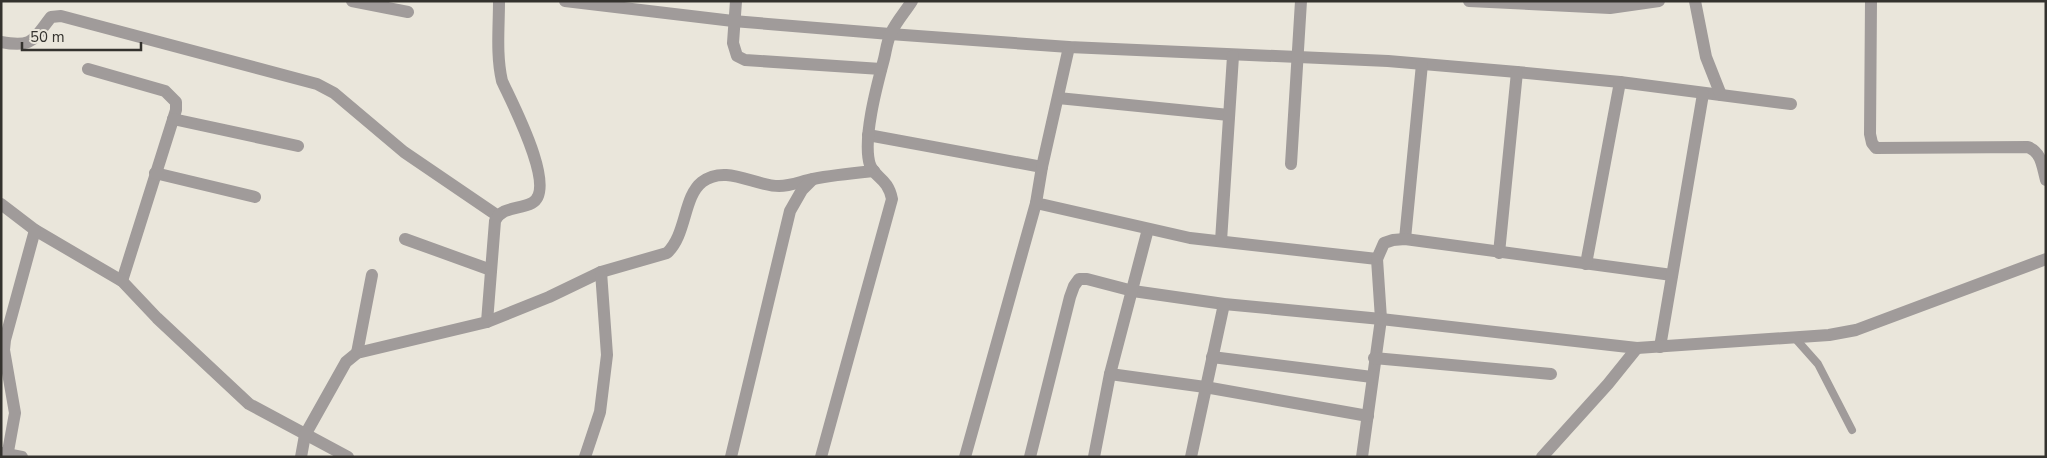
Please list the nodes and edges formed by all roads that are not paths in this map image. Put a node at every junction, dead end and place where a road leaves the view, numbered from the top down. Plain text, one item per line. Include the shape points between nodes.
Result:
1 (352, 1) edge
2 (500, 1) edge
3 (565, 1) edge
4 (736, 1) edge
5 (912, 1) edge
6 (1301, 1) edge
7 (1469, 1) edge
8 (1659, 1) edge
9 (1695, 1) edge
10 (1871, 1) edge
11 (1610, 4) edge
12 (408, 12) dead end
13 (733, 21) junction
14 (890, 34) junction
15 (1, 42) edge
16 (1069, 47) junction
17 (1233, 56) junction
18 (1296, 58) junction
19 (1422, 64) junction
20 (88, 69) dead end
21 (881, 69) junction
22 (1517, 72) junction
23 (1620, 82) junction
24 (1703, 94) junction
25 (1720, 96) junction
26 (1058, 98) junction
27 (1791, 104) dead end
28 (1229, 115) junction
29 (173, 119) junction
30 (868, 136) junction
31 (298, 146) dead end
32 (1291, 164) dead end
33 (1042, 167) junction
34 (874, 171) junction
35 (155, 173) junction
36 (814, 178) junction
37 (2046, 180) edge
38 (255, 198) dead end
39 (1036, 203) junction
40 (1, 204) edge
41 (498, 216) junction
42 (1148, 229) junction
43 (35, 230) junction
44 (405, 239) dead end
45 (1405, 239) junction
46 (1221, 242) junction
47 (1499, 253) junction
48 (1377, 259) junction
49 (2046, 259) edge
50 (1586, 264) junction
51 (491, 270) junction
52 (601, 272) junction
53 (372, 275) dead end
54 (1672, 275) junction
55 (122, 281) junction
56 (1133, 291) junction
57 (1224, 304) junction
58 (1381, 319) junction
59 (488, 322) junction
60 (1794, 337) junction
61 (1660, 347) junction
62 (1637, 348) junction
63 (357, 353) junction
64 (1212, 357) junction
65 (1374, 358) junction
66 (1110, 374) junction
67 (1551, 374) dead end
68 (1372, 377) junction
69 (1205, 388) junction
70 (1368, 416) junction
71 (1852, 430) dead end
72 (305, 435) junction
73 (5, 454) edge
74 (22, 457) edge
75 (301, 457) edge
76 (348, 457) edge
77 (585, 457) edge
78 (731, 457) edge
79 (821, 457) edge
80 (965, 457) edge
81 (1030, 457) edge
82 (1094, 457) edge
83 (1190, 457) edge
84 (1362, 457) edge
85 (1542, 457) edge

1 - 12 street
2 - 41 street via 498,59 501,76 536,158 539,192 532,203
3 - 13 street
4 - 13 street
5 - 14 street
6 - 18 street
7 - 11 street
8 - 11 street
9 - 25 street via 1706,57
10 - 37 street via 1870,134 1876,148 2028,148 2035,150 2040,157
13 - 14 street
13 - 21 street via 737,56 745,60
14 - 16 street
14 - 21 street
15 - 41 street via 31,42 51,17 60,16 317,84 334,93 404,152
16 - 17 street
16 - 26 street
17 - 18 street
17 - 28 street
18 - 19 street
18 - 32 street
19 - 22 street
19 - 45 street
20 - 29 street via 165,91 176,102
21 - 30 street
22 - 23 street
22 - 47 street
23 - 24 street
23 - 50 street
24 - 25 street
24 - 54 street
25 - 27 street
26 - 28 street
26 - 33 street
28 - 46 street
29 - 31 street
29 - 35 street
30 - 33 street
30 - 34 street via 870,164
33 - 39 street
34 - 36 street
34 - 79 street via 886,182 892,199
35 - 38 street
35 - 55 street
36 - 52 street via 780,186 736,176 709,178 693,194 679,237 667,253
36 - 78 street via 802,190 790,211
39 - 42 street
39 - 80 street
40 - 43 street
41 - 51 street
42 - 46 street
42 - 56 street
43 - 55 street
43 - 73 street via 5,340 15,413
44 - 51 street
45 - 47 street
45 - 48 street via 1384,243
46 - 48 street
47 - 50 street
48 - 58 street
49 - 60 street via 1856,330
50 - 54 street
51 - 59 street
52 - 59 street
52 - 77 street via 607,355 600,412
53 - 63 street
54 - 61 street
55 - 72 street via 249,404
56 - 57 street
56 - 66 street
56 - 81 street via 1087,279 1079,279 1074,286
57 - 58 street
57 - 64 street
58 - 62 street
58 - 65 street
59 - 63 street
60 - 61 street
60 - 71 lane via 1818,364
61 - 62 street
62 - 85 street
63 - 72 street via 346,362
64 - 68 street
64 - 69 street
65 - 67 street
65 - 68 street
66 - 69 street
66 - 82 street
68 - 70 street
69 - 70 street
69 - 83 street
70 - 84 street
72 - 75 street
72 - 76 street
73 - 74 street

